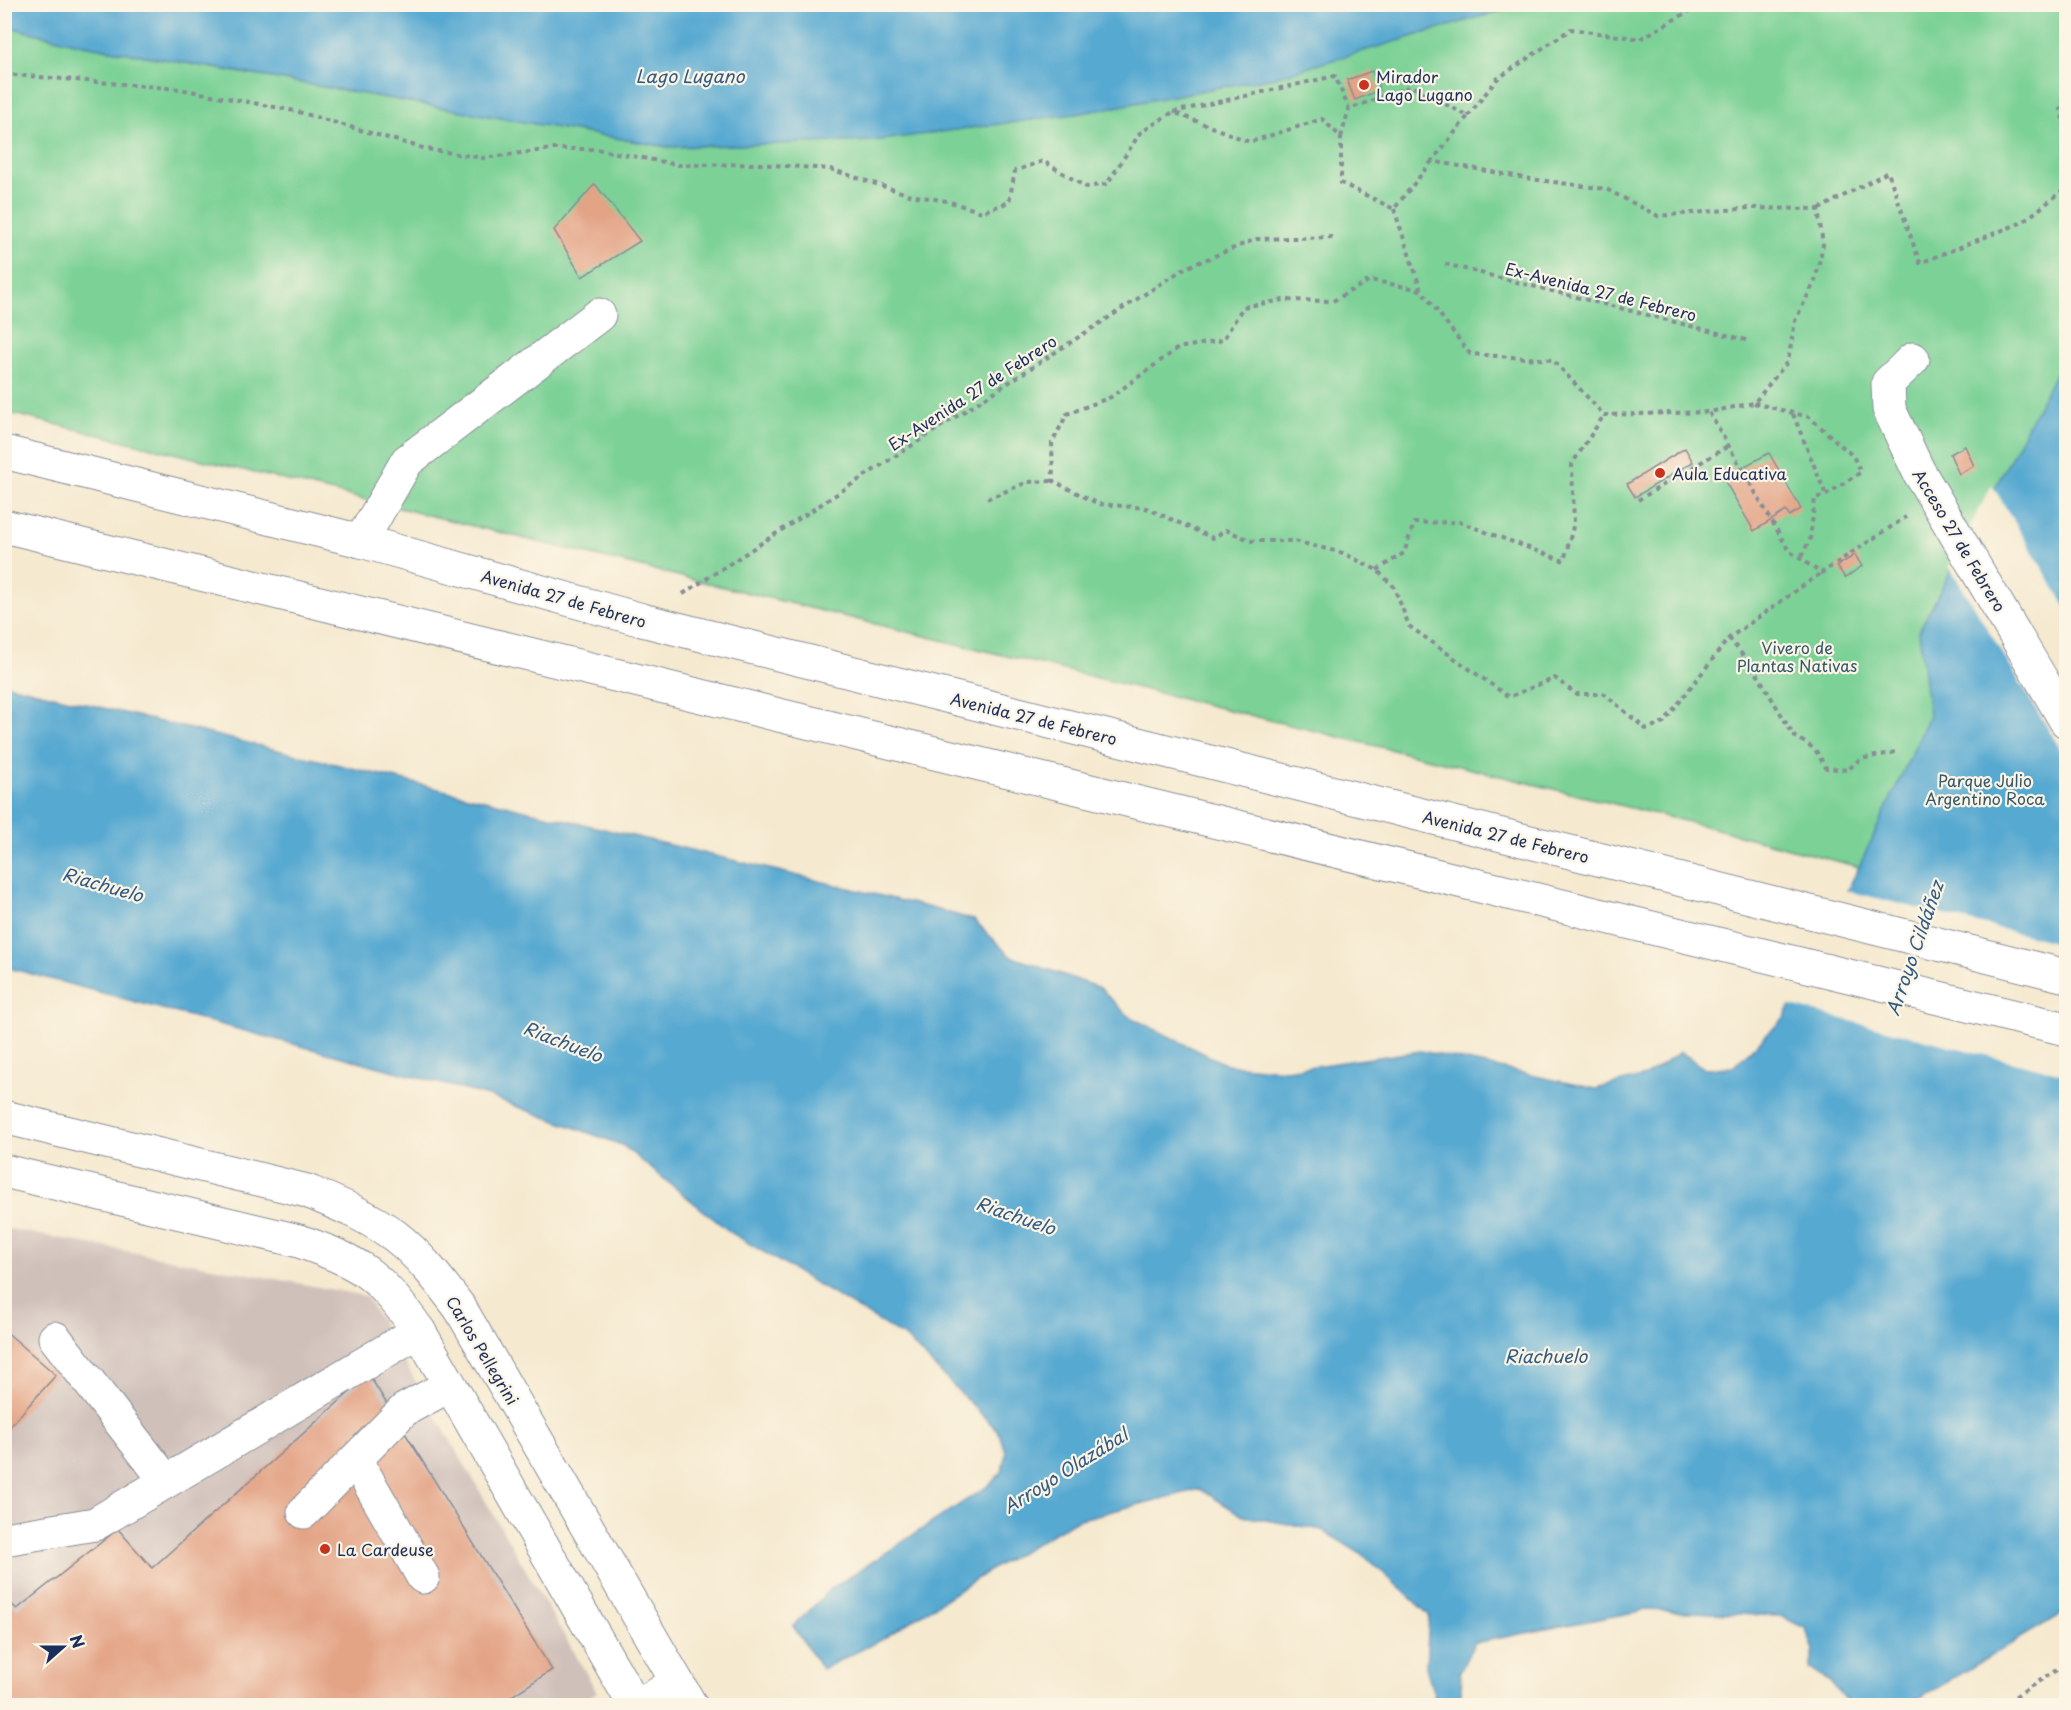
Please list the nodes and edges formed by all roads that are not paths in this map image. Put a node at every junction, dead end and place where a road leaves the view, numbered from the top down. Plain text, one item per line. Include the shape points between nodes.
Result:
1 (599, 315) dead end
2 (1913, 359) dead end
3 (4, 452) edge
4 (4, 526) edge
5 (361, 541) junction
6 (2067, 721) edge
7 (2067, 976) edge
8 (2067, 1029) edge
9 (4, 1117) edge
10 (4, 1171) edge
11 (419, 1331) junction
12 (55, 1338) dead end
13 (450, 1385) junction
14 (356, 1460) junction
15 (166, 1481) junction
16 (304, 1512) dead end
17 (4, 1539) edge
18 (423, 1577) dead end
19 (684, 1694) edge
20 (637, 1706) edge

1 - 5 main road via 406,461
2 - 6 main road, Acceso 27 de Febrero via 1888,383 1889,409 1919,472
3 - 5 main road, Avenida 27 de Febrero
4 - 8 main road
5 - 7 main road, Avenida 27 de Febrero via 642,620
9 - 19 main road, Carlos Pellegrini via 307,1191 353,1210 395,1236 432,1272 460,1308
10 - 11 main road via 298,1241 342,1256 369,1272 393,1295
11 - 13 main road
11 - 15 main road
12 - 15 main road
13 - 14 main road via 404,1410
13 - 20 main road
14 - 16 main road
14 - 18 main road
15 - 17 main road via 95,1524
19 - 20 main road

